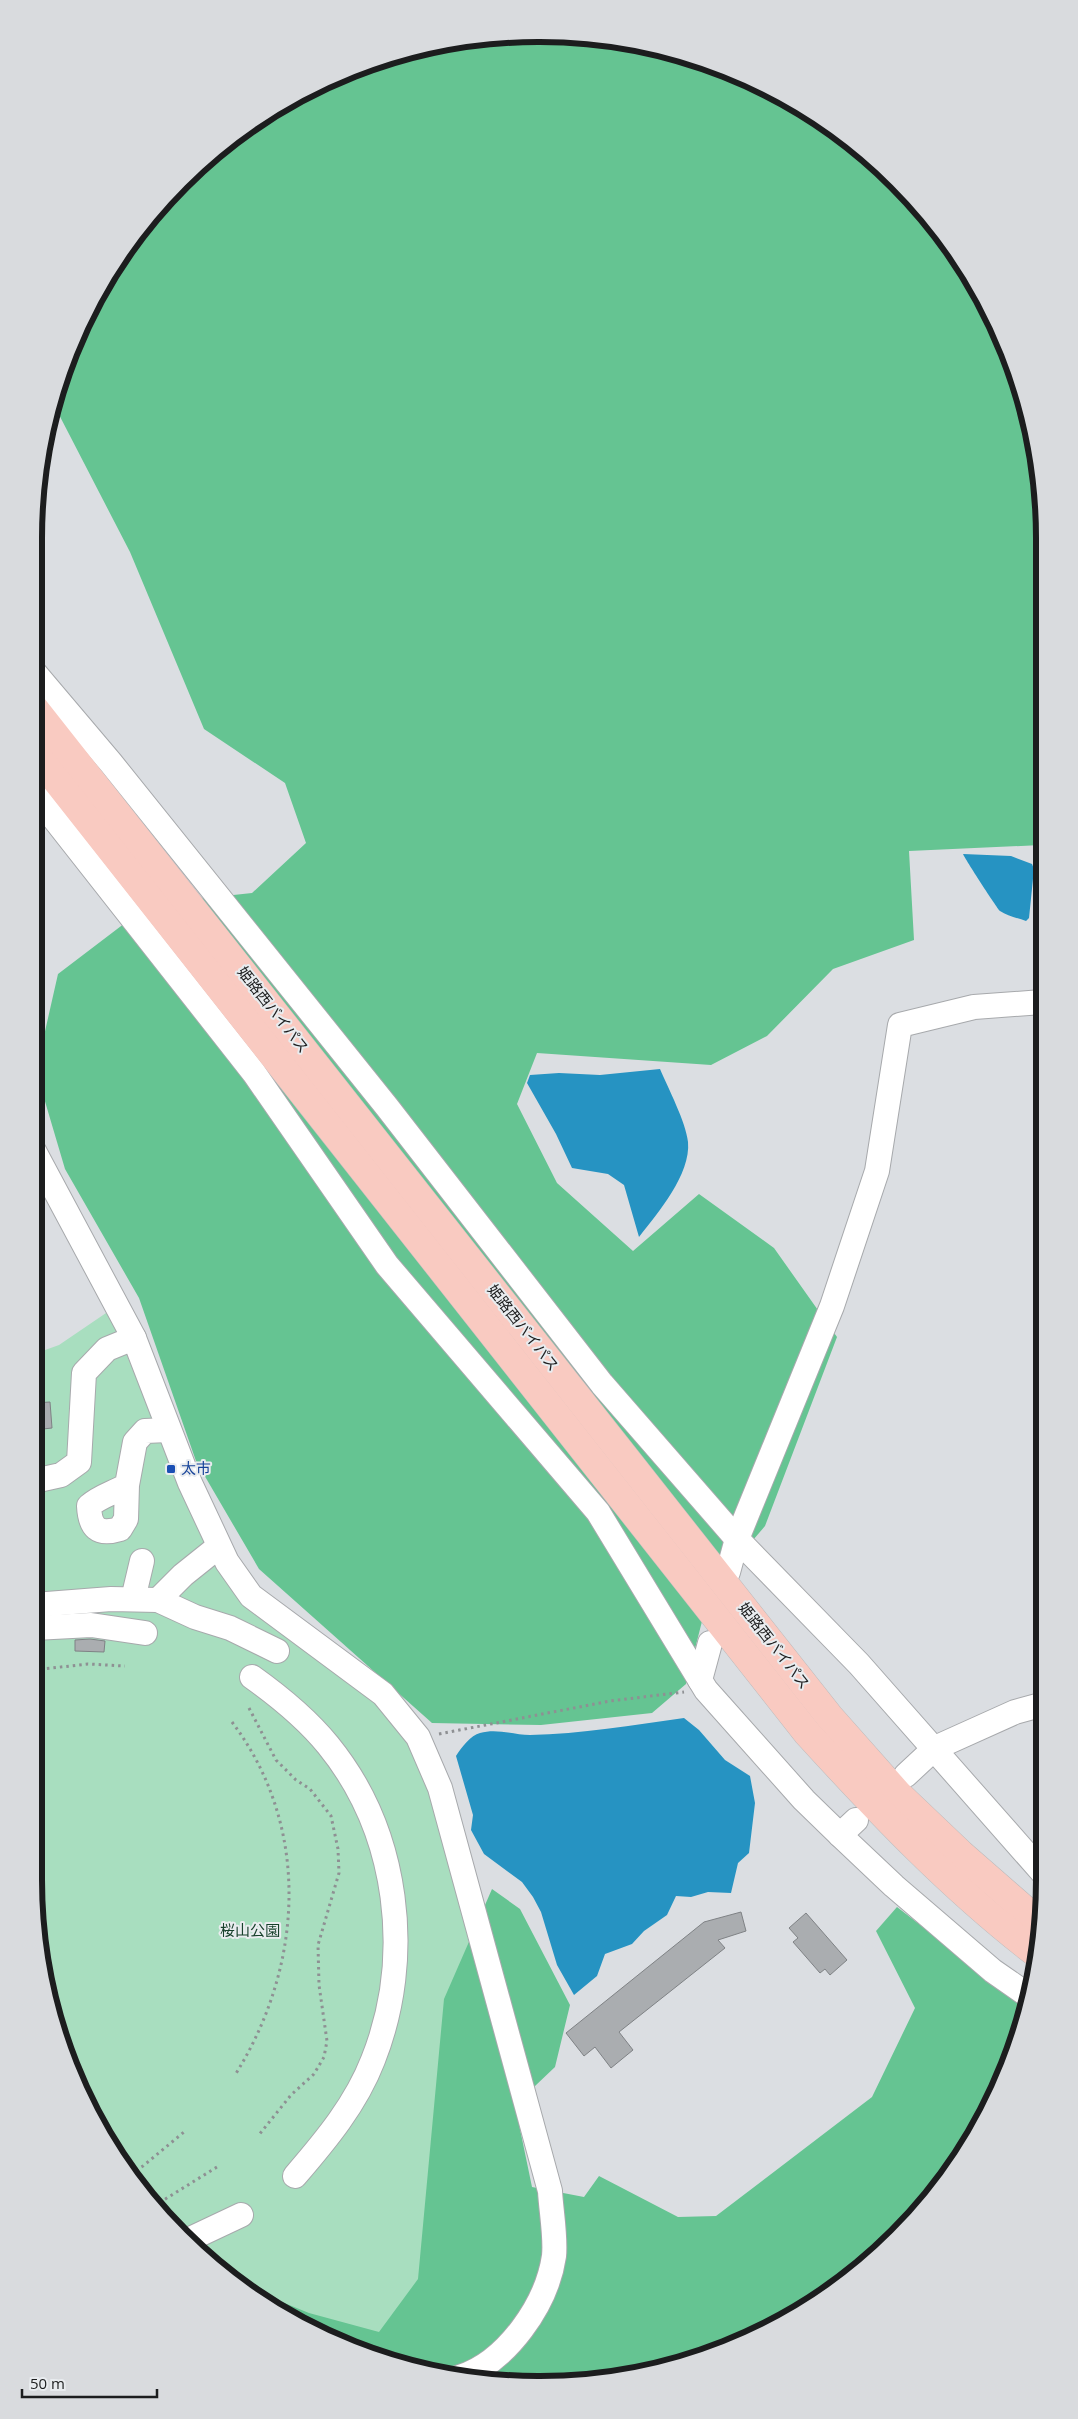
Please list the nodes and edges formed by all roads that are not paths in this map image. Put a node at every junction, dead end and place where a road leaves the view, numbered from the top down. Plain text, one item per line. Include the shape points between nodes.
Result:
1 (42, 681) edge
2 (42, 719) edge
3 (42, 761) edge
4 (42, 803) edge
5 (190, 927) junction
6 (1036, 1002) edge
7 (42, 1166) edge
8 (134, 1338) junction
9 (168, 1430) junction
10 (42, 1479) edge
11 (127, 1485) dead end
12 (737, 1539) junction
13 (218, 1547) junction
14 (142, 1561) dead end
15 (728, 1572) dead end
16 (133, 1599) junction
17 (158, 1600) junction
18 (42, 1605) edge
19 (42, 1628) edge
20 (145, 1634) dead end
21 (710, 1643) dead end
22 (277, 1651) dead end
23 (252, 1677) dead end
24 (703, 1685) junction
25 (1036, 1706) edge
26 (935, 1748) junction
27 (906, 1775) dead end
28 (1036, 1865) edge
29 (1034, 1917) edge
30 (1030, 1948) edge
31 (1023, 1992) edge
32 (295, 2176) dead end
33 (240, 2215) dead end
34 (194, 2237) edge
35 (475, 2372) edge

1 - 12 street via 381,1099 602,1384
2 - 5 highway, 姫路西バイパス
3 - 5 highway, 姫路西バイパス
4 - 24 street via 254,1072 387,1265 598,1512
5 - 29 highway, 姫路西バイパス via 829,1716 906,1801
5 - 30 highway, 姫路西バイパス via 807,1733 880,1813 943,1875
6 - 12 street via 974,1007 900,1025 877,1171 832,1306
7 - 8 street
8 - 9 street
8 - 10 street via 106,1350 84,1373 79,1462 61,1475
9 - 11 street via 145,1431 135,1442
9 - 13 street
12 - 15 street
12 - 26 street via 860,1664
13 - 17 street
13 - 35 street via 251,1596 383,1694 418,1738 440,1788 550,2191 554,2256 540,2301 512,2343
14 - 16 street
16 - 17 street
16 - 18 street
17 - 22 street via 230,1628
19 - 20 street via 91,1625
21 - 24 street
23 - 32 street via 303,1718 329,1746 356,1787 384,1854 393,1900 396,1937 392,1994 373,2062 333,2132
24 - 31 street via 804,1800 848,1828 894,1886 993,1971
25 - 26 street via 1015,1712
26 - 27 street
26 - 28 street
33 - 34 street

